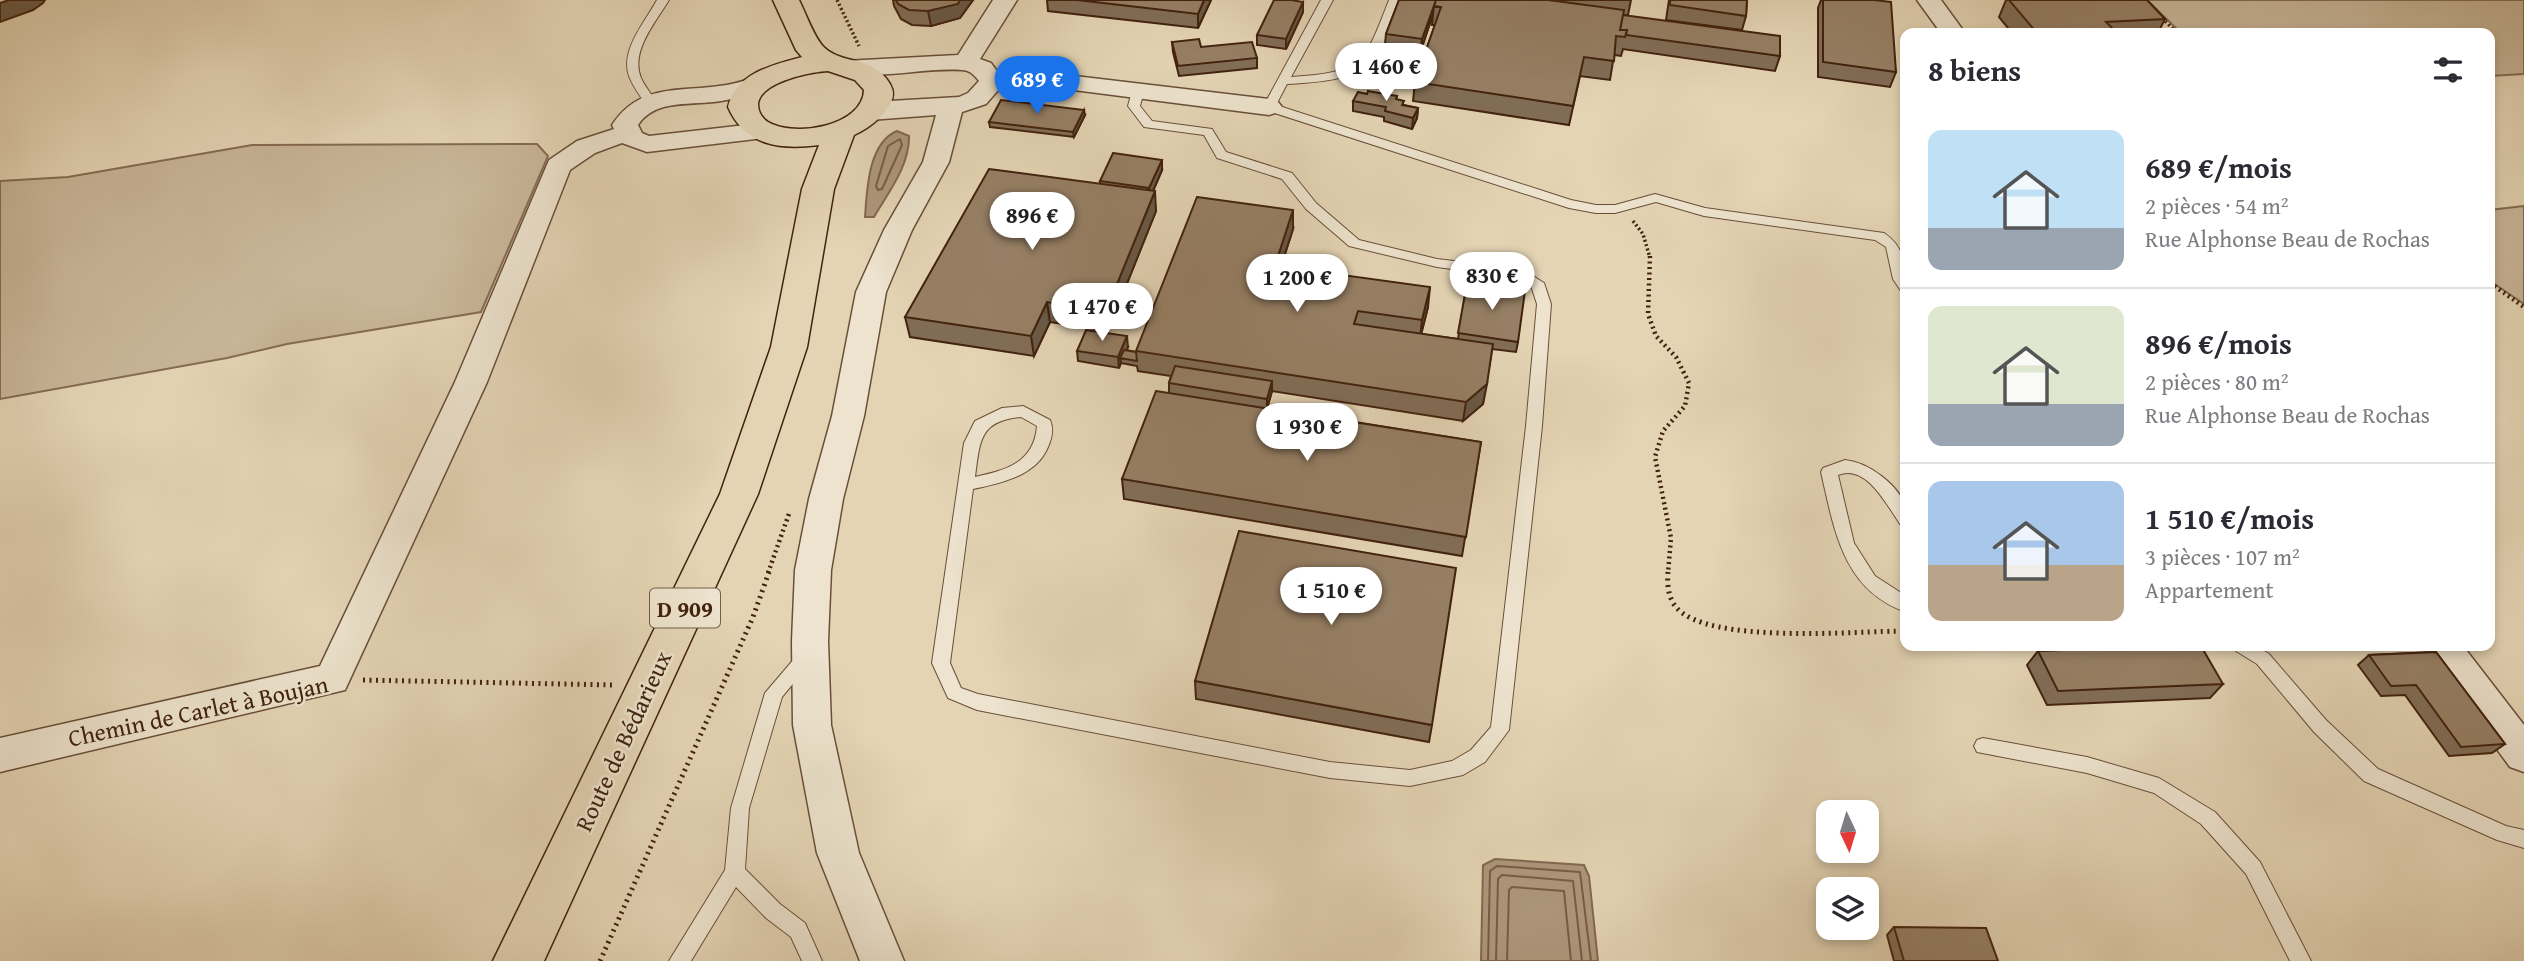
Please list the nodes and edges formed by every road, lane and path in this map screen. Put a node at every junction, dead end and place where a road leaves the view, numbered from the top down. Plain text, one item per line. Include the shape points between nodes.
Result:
1 (663, 0) edge
2 (786, 0) edge
3 (837, 0) edge
4 (1005, 0) edge
5 (1327, 0) edge
6 (1395, 0) edge
7 (1929, 0) edge
8 (2154, 10) edge
9 (1949, 28) edge
10 (2172, 28) edge
11 (966, 62) junction
12 (840, 64) junction
13 (902, 67) junction
14 (765, 79) junction
15 (1281, 81) junction
16 (992, 82) junction
17 (1138, 91) junction
18 (650, 103) junction
19 (950, 106) junction
20 (1269, 107) junction
21 (870, 112) junction
22 (842, 129) junction
23 (626, 133) junction
24 (774, 134) junction
25 (1621, 208) junction
26 (808, 239) junction
27 (1900, 279) edge
28 (2495, 287) edge
29 (2524, 307) edge
30 (966, 485) junction
31 (791, 510) dead end
32 (1900, 511) edge
33 (1900, 601) edge
34 (1900, 631) edge
35 (2250, 651) edge
36 (2446, 651) edge
37 (810, 653) junction
38 (332, 679) junction
39 (649, 686) junction
40 (1983, 746) dead end
41 (0, 755) edge
42 (2524, 755) edge
43 (2524, 839) edge
44 (735, 872) junction
45 (518, 961) edge
46 (600, 961) edge
47 (680, 961) edge
48 (812, 961) edge
49 (882, 961) edge
50 (2301, 961) edge

1 - 18 lane via 632,60 635,78
2 - 12 main road via 810,50
2 - 14 main road via 787,39 782,62
3 - 13 path via 864,57 898,57
4 - 11 street
5 - 15 lane
6 - 15 lane via 1373,54 1364,61 1331,78
7 - 9 street
8 - 10 path
11 - 13 street
11 - 16 street via 982,68
12 - 13 street
12 - 14 main road via 800,65
12 - 21 main road via 875,80 879,90
14 - 18 street via 719,94
14 - 24 main road, Route de Bédarieux via 744,105 745,115 751,124
15 - 20 lane
16 - 17 street via 1058,81
16 - 19 street via 981,97
17 - 20 street
17 - 30 lane via 1134,106 1148,124 1208,132 1221,155 1287,176 1311,206 1354,243 1437,263 1522,274 1537,284 1544,304 1534,426 1500,730 1478,756 1456,769 1410,778 1330,770 977,702 954,693 941,663
18 - 23 street via 633,111
19 - 21 street
19 - 37 street via 936,162 898,230 871,292 813,570
20 - 25 lane via 1569,204
21 - 22 main road
22 - 24 main road via 814,136
22 - 26 main road, Route de Bédarieux / D 909 via 818,189
23 - 24 street via 638,141 660,144
23 - 38 street via 586,147 558,166 471,382
24 - 26 main road, Route de Bédarieux / D 909 via 793,147
25 - 27 lane via 1654,198 1704,212 1879,236 1892,245
25 - 34 path via 1643,234 1650,256 1648,314 1656,336 1676,357 1689,383 1685,407 1664,431 1655,457 1671,538 1667,585 1675,607 1698,623 1737,632
26 - 39 main road, Route de Bédarieux / D 909 via 789,347 739,494
28 - 29 path
30 - 30 lane via 1027,466 1046,440 1045,424 1023,411 1002,413 980,425 972,443
31 - 46 path via 753,617
32 - 33 lane via 1864,470 1845,466 1829,472 1846,544 1869,581
35 - 43 lane via 2263,659 2320,726 2371,775
36 - 42 street
37 - 44 lane via 774,692 740,808
37 - 49 street via 812,725 838,853
38 - 39 path, Chemin de Carlet à Boujan
38 - 41 street, Chemin de Carlet à Boujan
39 - 45 main road, Route de Bédarieux / D 909
40 - 50 lane via 2087,765 2159,786 2208,818 2253,868
44 - 47 lane
44 - 48 lane via 798,930

